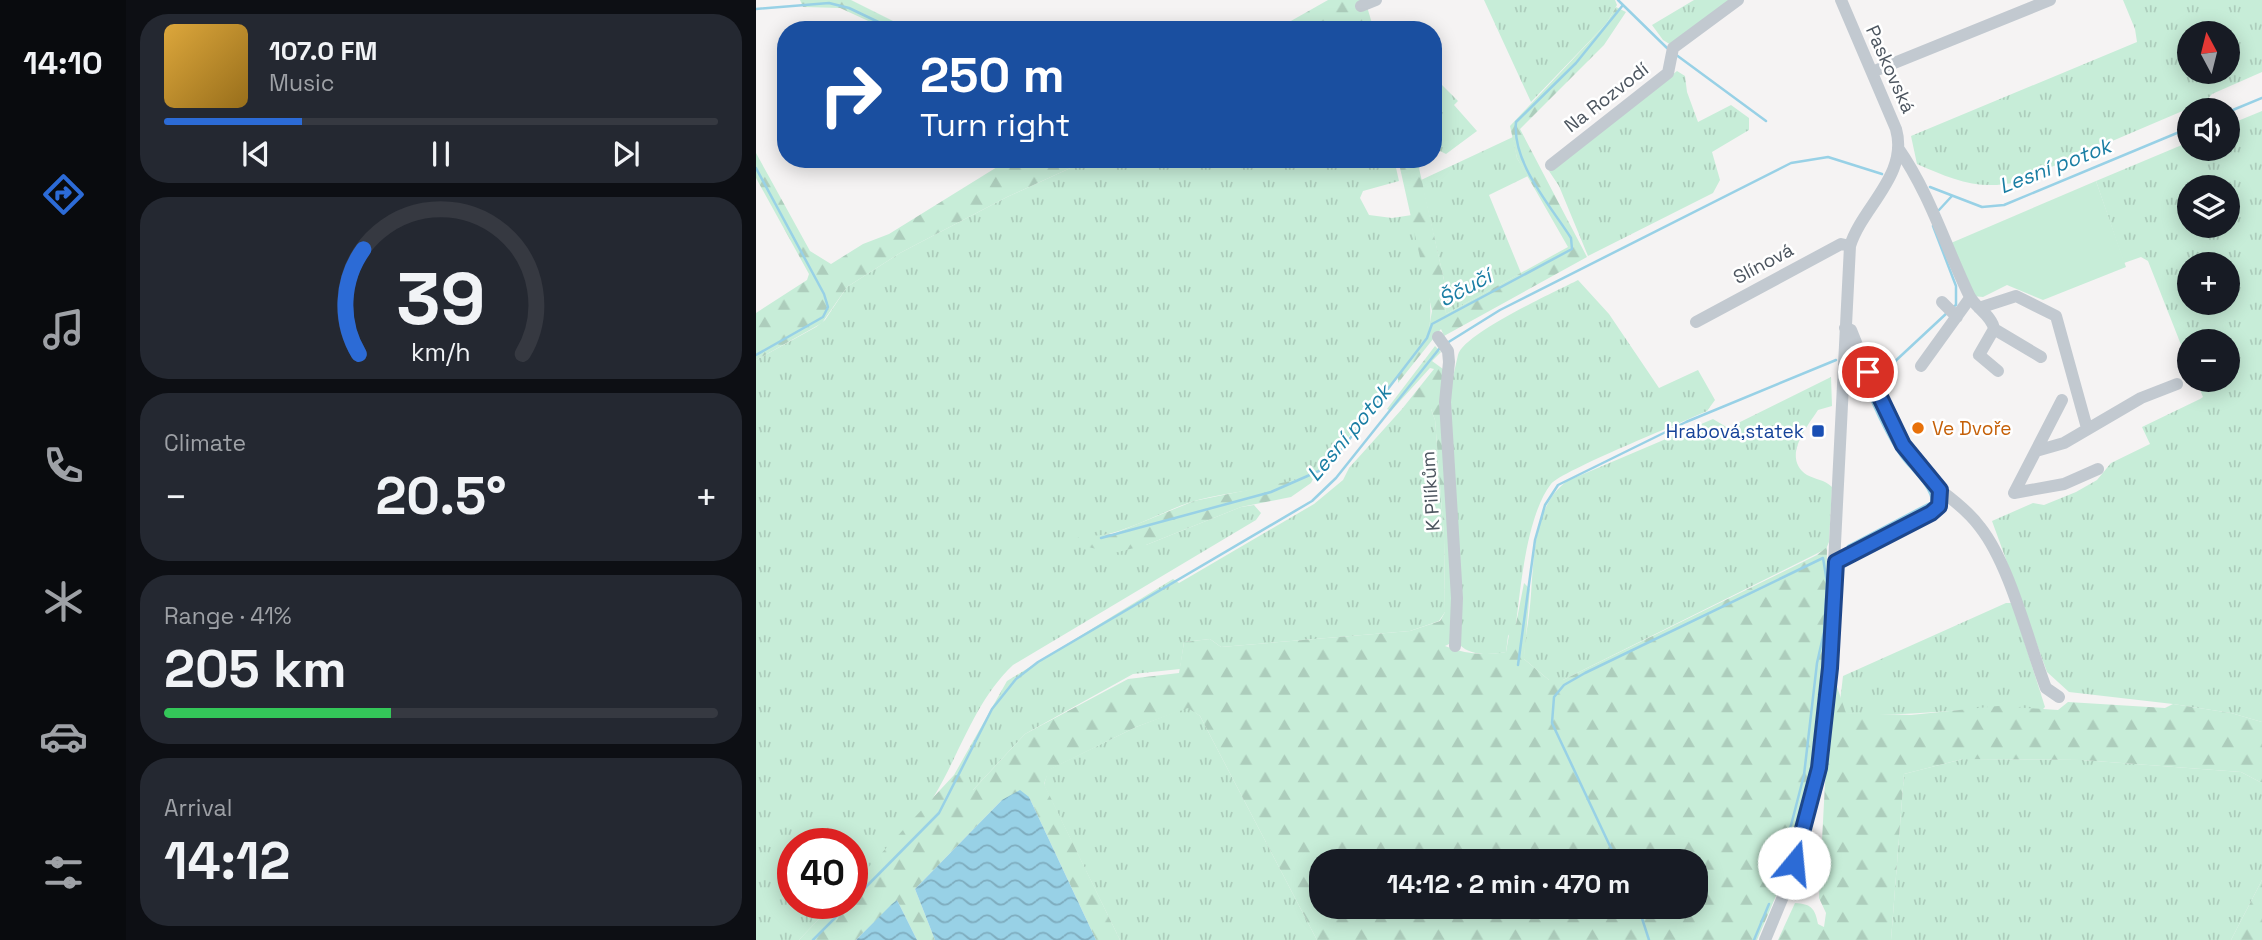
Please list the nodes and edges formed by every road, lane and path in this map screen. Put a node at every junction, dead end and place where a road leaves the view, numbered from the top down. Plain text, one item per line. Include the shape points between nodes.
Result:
1 (1376, 0) edge
2 (1738, 0) edge
3 (1841, 0) edge
4 (2050, 0) edge
5 (1361, 6) dead end
6 (1872, 72) junction
7 (1898, 148) junction
8 (1551, 165) dead end
9 (1850, 246) junction
10 (1975, 303) junction
11 (1696, 322) dead end
12 (1845, 328) junction
13 (1994, 329) junction
14 (1441, 343) dead end
15 (2041, 357) dead end
16 (1921, 366) dead end
17 (1998, 371) dead end
18 (2177, 384) dead end
19 (2062, 400) dead end
20 (2087, 428) junction
21 (2036, 451) junction
22 (2098, 468) dead end
23 (1940, 490) junction
24 (1836, 562) junction
25 (1455, 646) dead end
26 (2059, 697) dead end
27 (1765, 940) edge

1 - 5 street
2 - 8 street, Na Rozvodí via 1673,48 1668,73
3 - 6 street, Paskovská
4 - 6 street
6 - 7 street, Paskovská via 1896,129
7 - 9 street, Paskovská via 1891,176 1857,225
7 - 10 street via 1922,186
9 - 11 street, Slínová via 1841,244
9 - 12 street, Paskovská
10 - 13 street
10 - 16 street via 1949,310
10 - 20 street via 2016,296 2056,316
12 - 23 street via 1851,330 1903,445
12 - 24 street, Paskovská
13 - 15 street
13 - 17 street via 1979,355
14 - 25 street, K Pilíkům via 1449,362 1446,443 1457,598
18 - 20 street
19 - 21 street
20 - 21 street via 2064,443
21 - 22 street via 2014,493 2064,484
23 - 24 street via 1939,506 1931,513
23 - 26 street via 1982,528 2004,571 2046,688
24 - 27 street, Paskovská via 1819,768 1787,887

